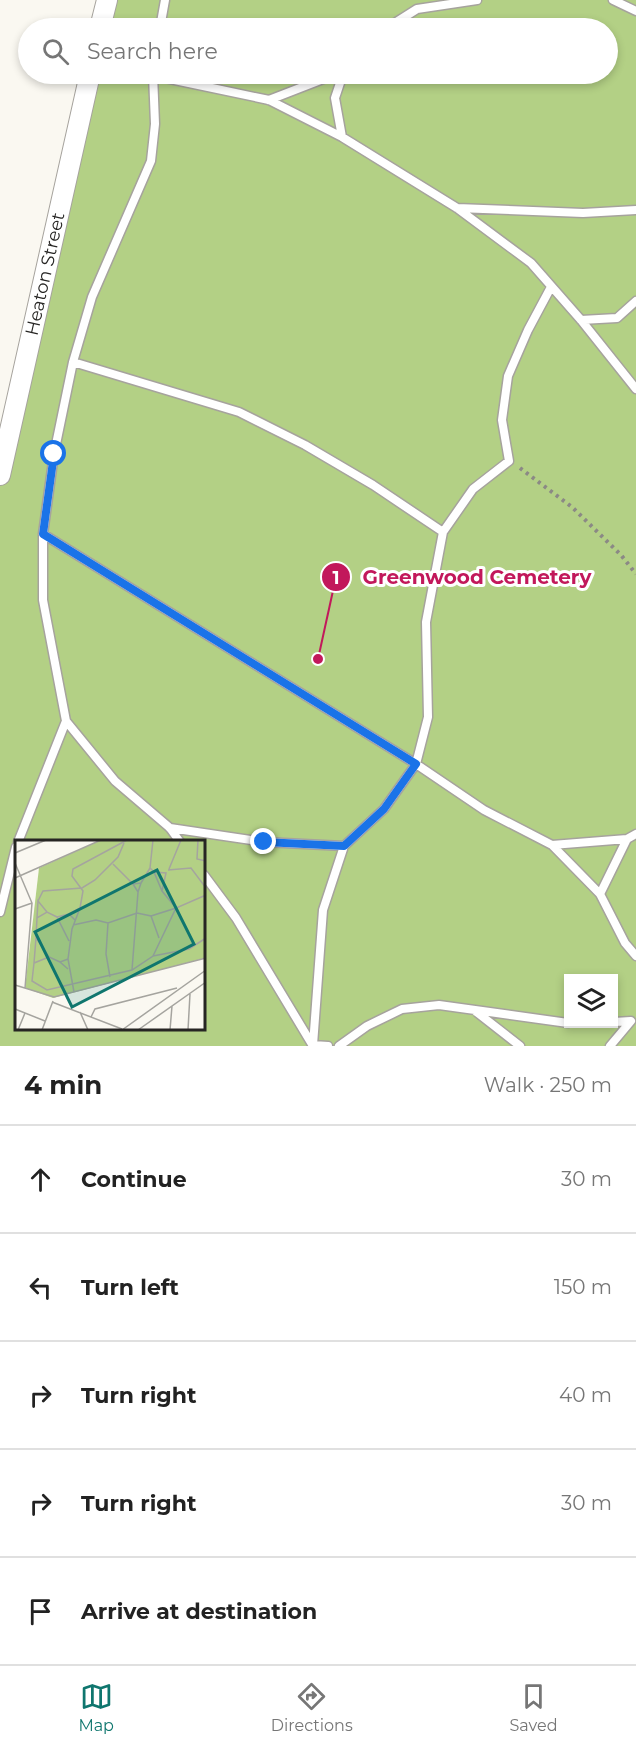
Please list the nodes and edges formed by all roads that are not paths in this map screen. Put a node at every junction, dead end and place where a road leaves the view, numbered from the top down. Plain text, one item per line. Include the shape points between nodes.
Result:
1 (107, 0) edge
2 (165, 0) edge
3 (477, 0) edge
4 (612, 0) edge
5 (419, 4) edge
6 (636, 11) edge
7 (102, 18) edge
8 (162, 18) edge
9 (400, 18) edge
10 (88, 84) edge
11 (151, 84) edge
12 (196, 84) edge
13 (310, 84) edge
14 (340, 84) edge
15 (269, 100) junction
16 (342, 137) junction
17 (457, 208) junction
18 (636, 210) edge
19 (551, 286) junction
20 (636, 301) edge
21 (581, 320) junction
22 (73, 362) junction
23 (636, 389) edge
24 (0, 475) edge
25 (443, 532) junction
26 (43, 534) junction
27 (66, 721) junction
28 (416, 764) junction
29 (170, 828) junction
30 (636, 834) edge
31 (627, 839) junction
32 (19, 840) edge
33 (179, 840) edge
34 (552, 845) junction
35 (344, 846) junction
36 (15, 851) edge
37 (206, 878) edge
38 (600, 894) junction
39 (0, 912) edge
40 (636, 956) edge
41 (474, 1009) junction
42 (633, 1020) edge
43 (564, 1022) edge
44 (618, 1022) edge
45 (313, 1045) edge
46 (328, 1046) edge
47 (339, 1046) edge
48 (520, 1046) edge
49 (610, 1046) edge

1 - 7 street
2 - 8 lane
3 - 5 lane
4 - 6 lane
5 - 9 lane
10 - 24 street, Heaton Street
11 - 22 lane via 155,124 151,161 92,297
12 - 15 lane
13 - 15 lane
14 - 16 lane via 335,98
15 - 16 lane
16 - 17 lane
17 - 18 lane via 583,213
17 - 19 lane via 531,263
19 - 21 lane
19 - 25 lane via 508,376 502,420 509,461 473,489
20 - 21 lane via 617,318
21 - 23 lane
22 - 25 lane via 239,412 305,445
22 - 26 lane
25 - 28 lane via 426,622 428,717
26 - 27 lane via 43,600
26 - 28 lane
27 - 29 lane via 115,781
27 - 32 lane
28 - 34 lane via 484,810
28 - 35 lane via 384,809
29 - 33 lane
29 - 35 lane via 264,842
30 - 31 lane
31 - 34 lane
31 - 38 lane
34 - 38 lane
35 - 45 lane via 323,910
36 - 39 lane
37 - 45 lane via 236,918
38 - 40 lane
41 - 43 lane
41 - 47 lane via 439,1005 402,1009 367,1026
41 - 48 lane
42 - 44 lane
42 - 49 lane
45 - 46 lane

